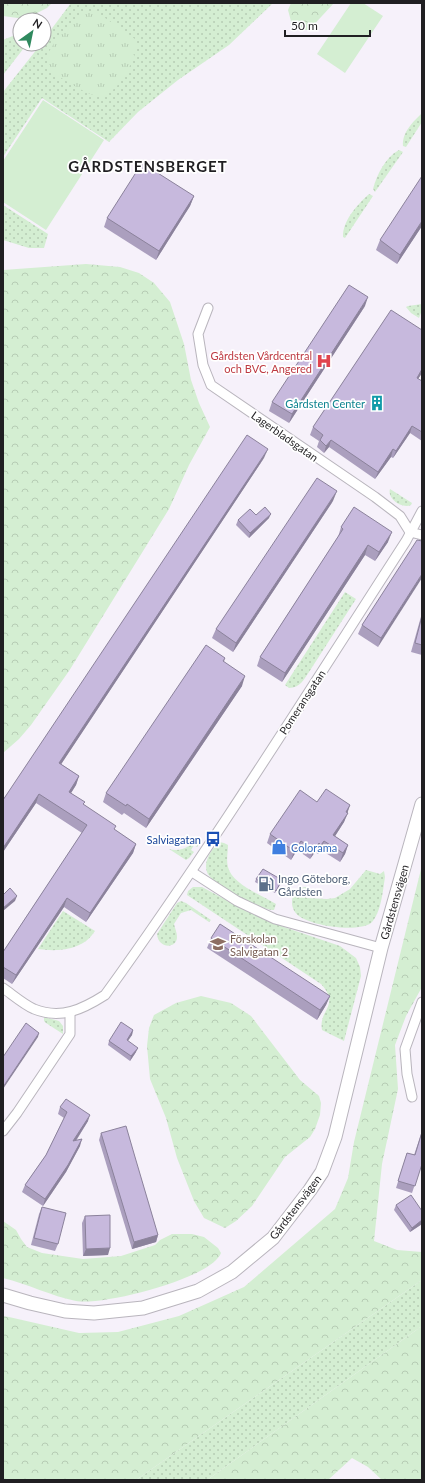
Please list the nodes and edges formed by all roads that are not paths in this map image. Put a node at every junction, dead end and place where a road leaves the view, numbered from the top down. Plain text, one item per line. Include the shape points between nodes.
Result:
1 (208, 308) dead end
2 (422, 511) edge
3 (410, 532) junction
4 (422, 535) edge
5 (422, 804) edge
6 (192, 872) junction
7 (381, 948) junction
8 (3, 988) edge
9 (422, 1002) edge
10 (70, 1013) junction
11 (412, 1098) dead end
12 (3, 1131) edge
13 (3, 1295) edge

1 - 3 street, Lagerbladsgatan via 198,334 203,365 211,385 400,516
2 - 3 street, Pomeransgatan
3 - 4 street
3 - 6 street, Pomeransgatan
5 - 7 street, Gårdstensvägen
6 - 7 street via 237,901 275,919
6 - 10 street via 105,995
7 - 13 street, Gårdstensvägen via 335,1137 322,1172 273,1238 232,1272 198,1291 143,1308 94,1313 65,1311
8 - 10 street via 34,1009
9 - 11 street via 405,1049
10 - 12 street via 70,1034

